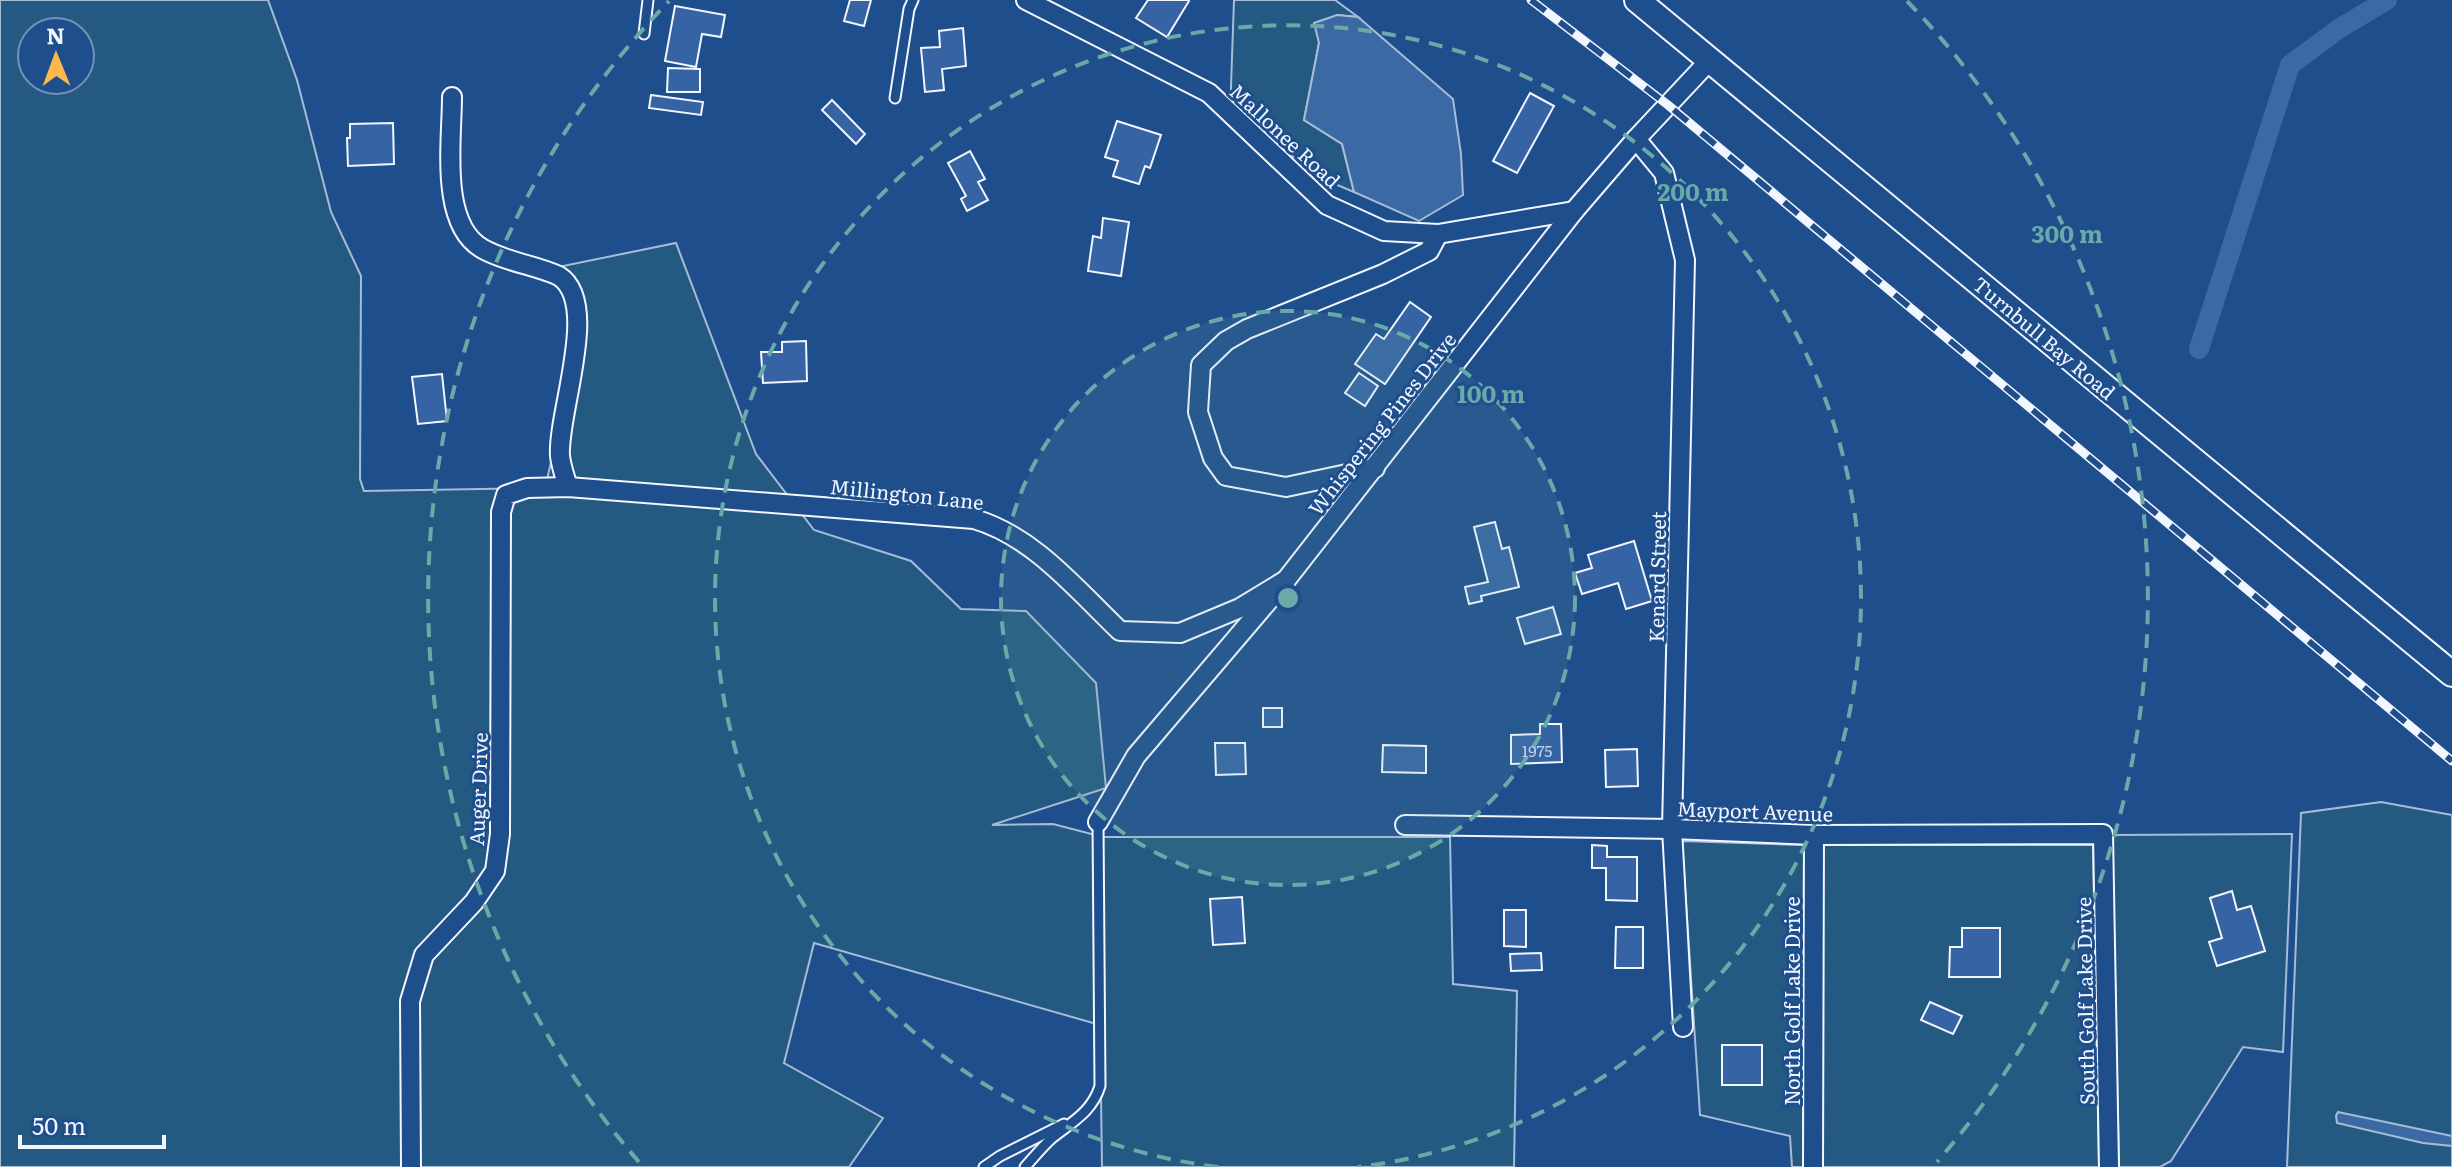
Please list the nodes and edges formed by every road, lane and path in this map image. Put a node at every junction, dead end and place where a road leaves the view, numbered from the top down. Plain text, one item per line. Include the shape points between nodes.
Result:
1 (648, 0) edge
2 (913, 0) edge
3 (1026, 0) edge
4 (1637, 0) edge
5 (644, 34) dead end
6 (1710, 60) junction
7 (452, 97) dead end
8 (895, 98) dead end
9 (1636, 139) junction
10 (1574, 211) junction
11 (1438, 234) junction
12 (1375, 468) junction
13 (568, 487) junction
14 (1286, 580) junction
15 (2452, 674) edge
16 (1098, 822) joint
17 (1405, 825) dead end
18 (1672, 829) junction
19 (2103, 834) joint
20 (1814, 835) junction
21 (1683, 1027) dead end
22 (1081, 1115) junction
23 (411, 1167) edge
24 (984, 1167) edge
25 (1025, 1167) edge
26 (1813, 1167) edge
27 (2109, 1167) edge

1 - 5 lane
2 - 8 lane
3 - 11 street, Mallonee Road via 1209,93 1327,205 1384,231
4 - 6 street, Turnbull Bay Road
6 - 9 street, Whispering Pines Drive
6 - 15 street, Turnbull Bay Road
7 - 13 street via 452,207 466,232 483,249 559,276 576,299 560,456
9 - 10 street, Whispering Pines Drive
9 - 18 street, Kenard Street via 1664,173 1685,260
10 - 11 street, Mallonee Road
10 - 12 street, Whispering Pines Drive
11 - 12 street via 1429,251 1247,329 1201,365 1198,412 1213,458 1226,476 1286,487
12 - 14 street, Whispering Pines Drive
13 - 14 street, Millington Lane via 997,525 1032,548 1120,631 1180,633 1240,608
13 - 23 street, Auger Drive via 527,488 506,495 501,512 500,834 495,871 424,955 410,1001
14 - 16 street, Whispering Pines Drive via 1136,756
16 - 22 lane via 1100,1086 1095,1102
17 - 18 street, Mayport Avenue
18 - 20 street, Mayport Avenue
18 - 21 street, Kenard Street
19 - 20 street, Mayport Avenue
19 - 27 street, South Golf Lake Drive
20 - 26 street, North Golf Lake Drive
22 - 24 lane
22 - 25 lane

